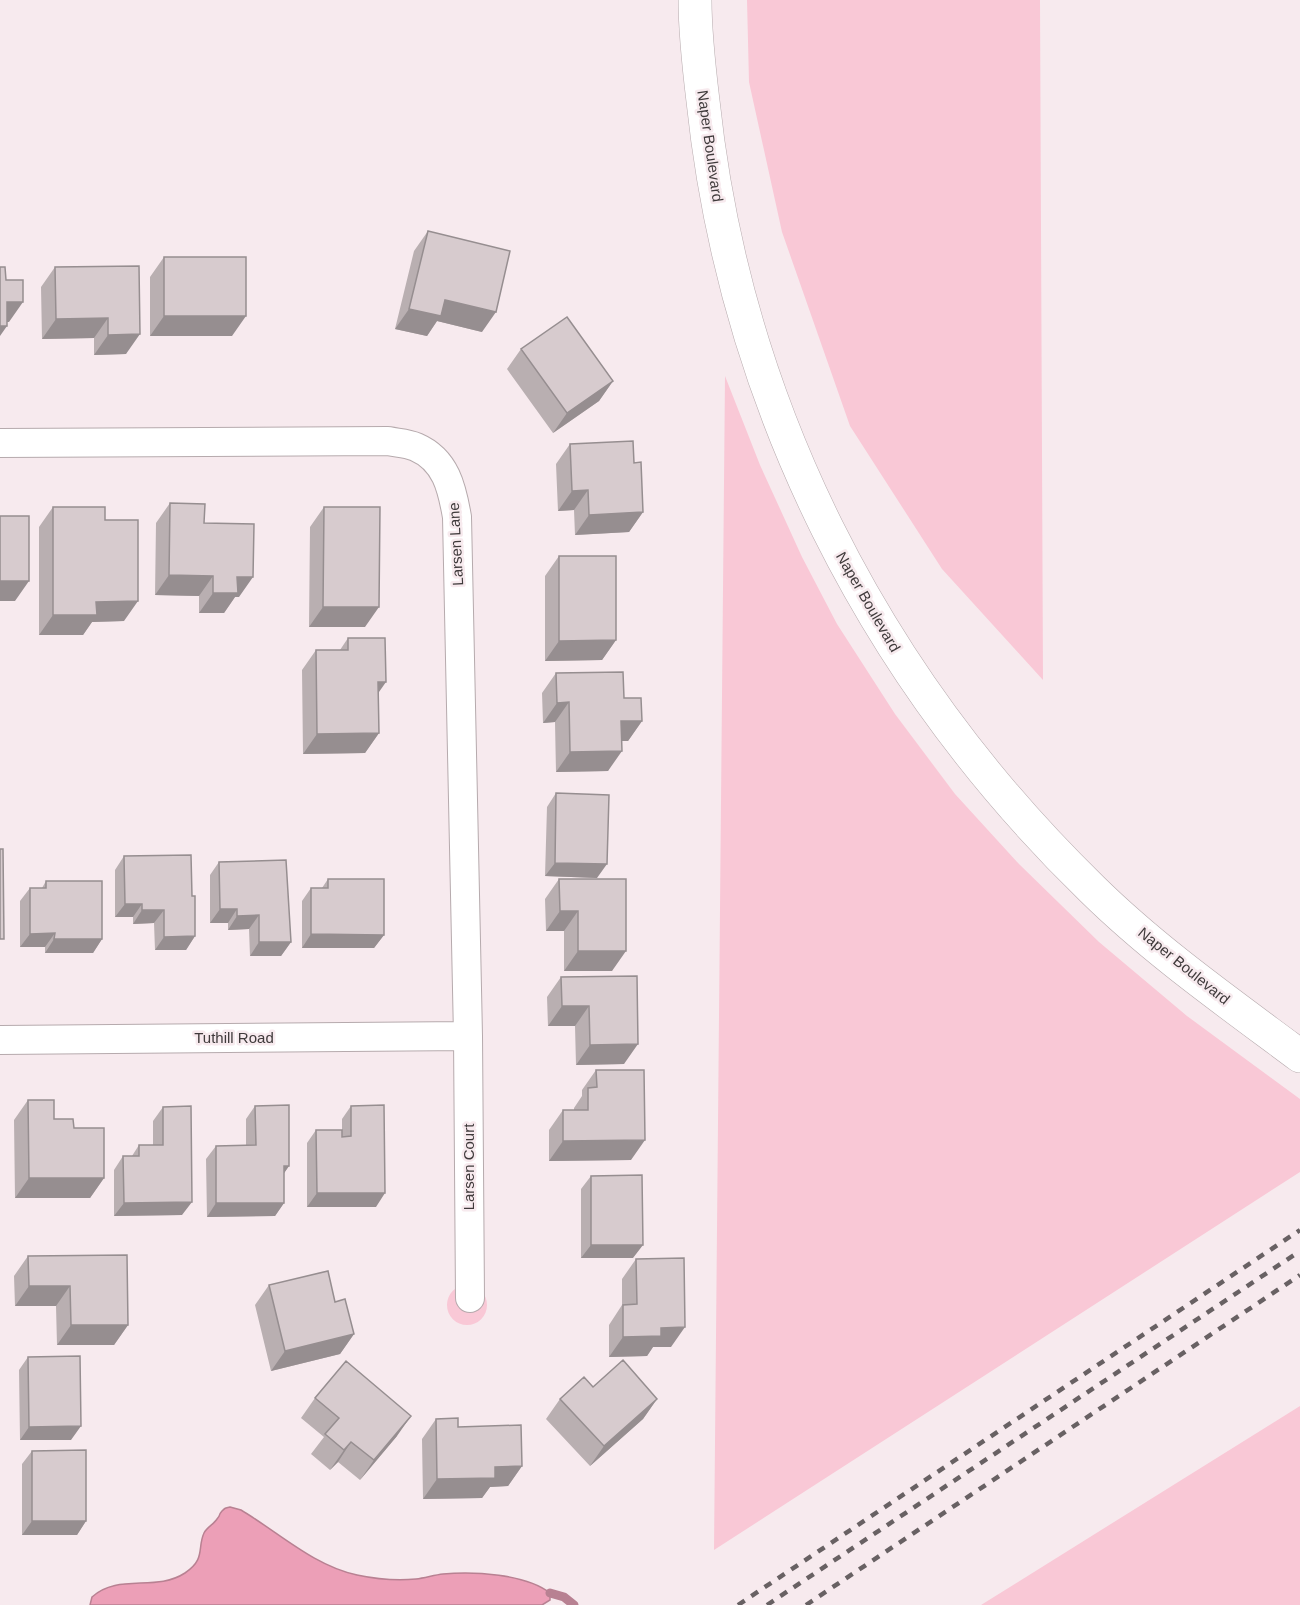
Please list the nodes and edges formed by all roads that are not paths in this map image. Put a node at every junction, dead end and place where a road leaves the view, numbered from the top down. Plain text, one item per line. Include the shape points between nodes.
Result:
1 (695, 0) edge
2 (0, 443) edge
3 (468, 1036) junction
4 (0, 1040) edge
5 (1300, 1056) edge
6 (470, 1298) dead end

1 - 5 main road, Naper Boulevard via 711,171 748,331 807,487 868,605 945,722 1032,829 1094,891 1172,959
2 - 3 street, Larsen Lane via 388,441 415,447 432,457 446,474 457,517
3 - 4 street, Tuthill Road
3 - 6 street, Larsen Court

